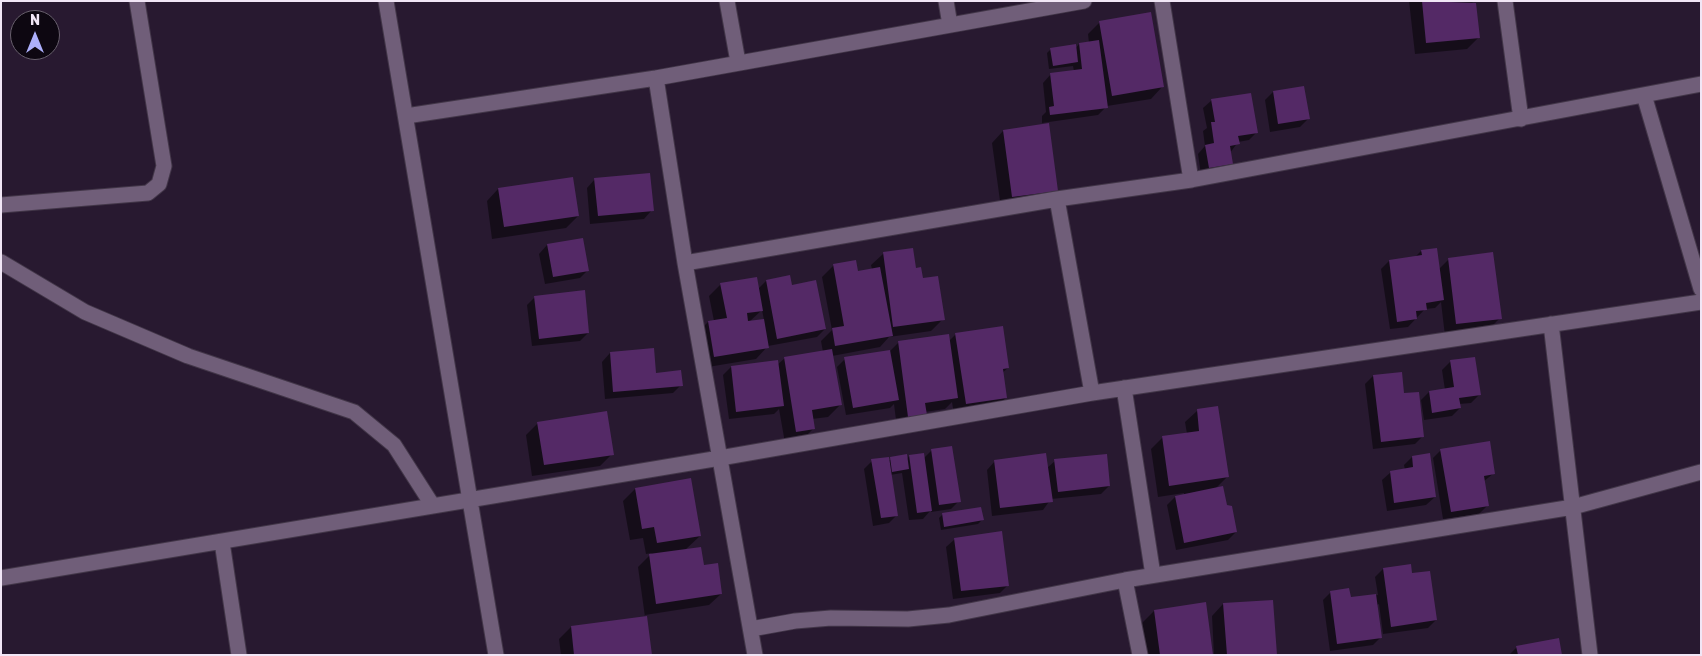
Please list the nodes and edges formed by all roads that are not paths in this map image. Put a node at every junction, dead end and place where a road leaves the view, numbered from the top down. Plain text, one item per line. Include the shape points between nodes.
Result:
1 (137, 1) edge
2 (386, 1) edge
3 (727, 1) edge
4 (946, 1) edge
5 (1084, 1) edge
6 (1162, 1) edge
7 (1505, 1) edge
8 (950, 25) junction
9 (738, 62) junction
10 (656, 78) junction
11 (1701, 84) edge
12 (1644, 95) junction
13 (406, 116) junction
14 (1521, 119) junction
15 (1191, 180) junction
16 (1058, 199) junction
17 (1, 205) edge
18 (1, 262) edge
19 (685, 263) junction
20 (1701, 289) edge
21 (1701, 302) edge
22 (1551, 324) junction
23 (1124, 388) junction
24 (1092, 393) junction
25 (720, 458) junction
26 (1701, 472) edge
27 (468, 500) junction
28 (433, 506) junction
29 (1573, 507) junction
30 (222, 542) junction
31 (1153, 575) junction
32 (1, 578) edge
33 (1125, 580) junction
34 (751, 629) junction
35 (239, 655) edge
36 (496, 655) edge
37 (755, 655) edge
38 (1140, 655) edge
39 (1590, 655) edge

1 - 17 street via 164,166 159,184 148,193
2 - 13 street
3 - 9 street
4 - 8 street
5 - 8 street
6 - 15 street
7 - 14 street
8 - 9 street
9 - 10 street
10 - 13 street
10 - 19 street
11 - 12 street
12 - 14 street
12 - 20 street
13 - 27 street
14 - 15 street
15 - 16 street
16 - 19 street
16 - 24 street
18 - 28 street via 84,312 188,356 354,412 394,445
19 - 25 street
21 - 22 street
22 - 23 street
22 - 29 street
23 - 24 street
23 - 31 street
24 - 25 street
25 - 27 street
25 - 34 street
26 - 29 street
27 - 28 street
27 - 36 street
28 - 30 street
29 - 31 street
29 - 39 street
30 - 32 street
30 - 35 street
31 - 33 street
33 - 34 street via 949,615 908,619 831,618
33 - 38 street
34 - 37 street

